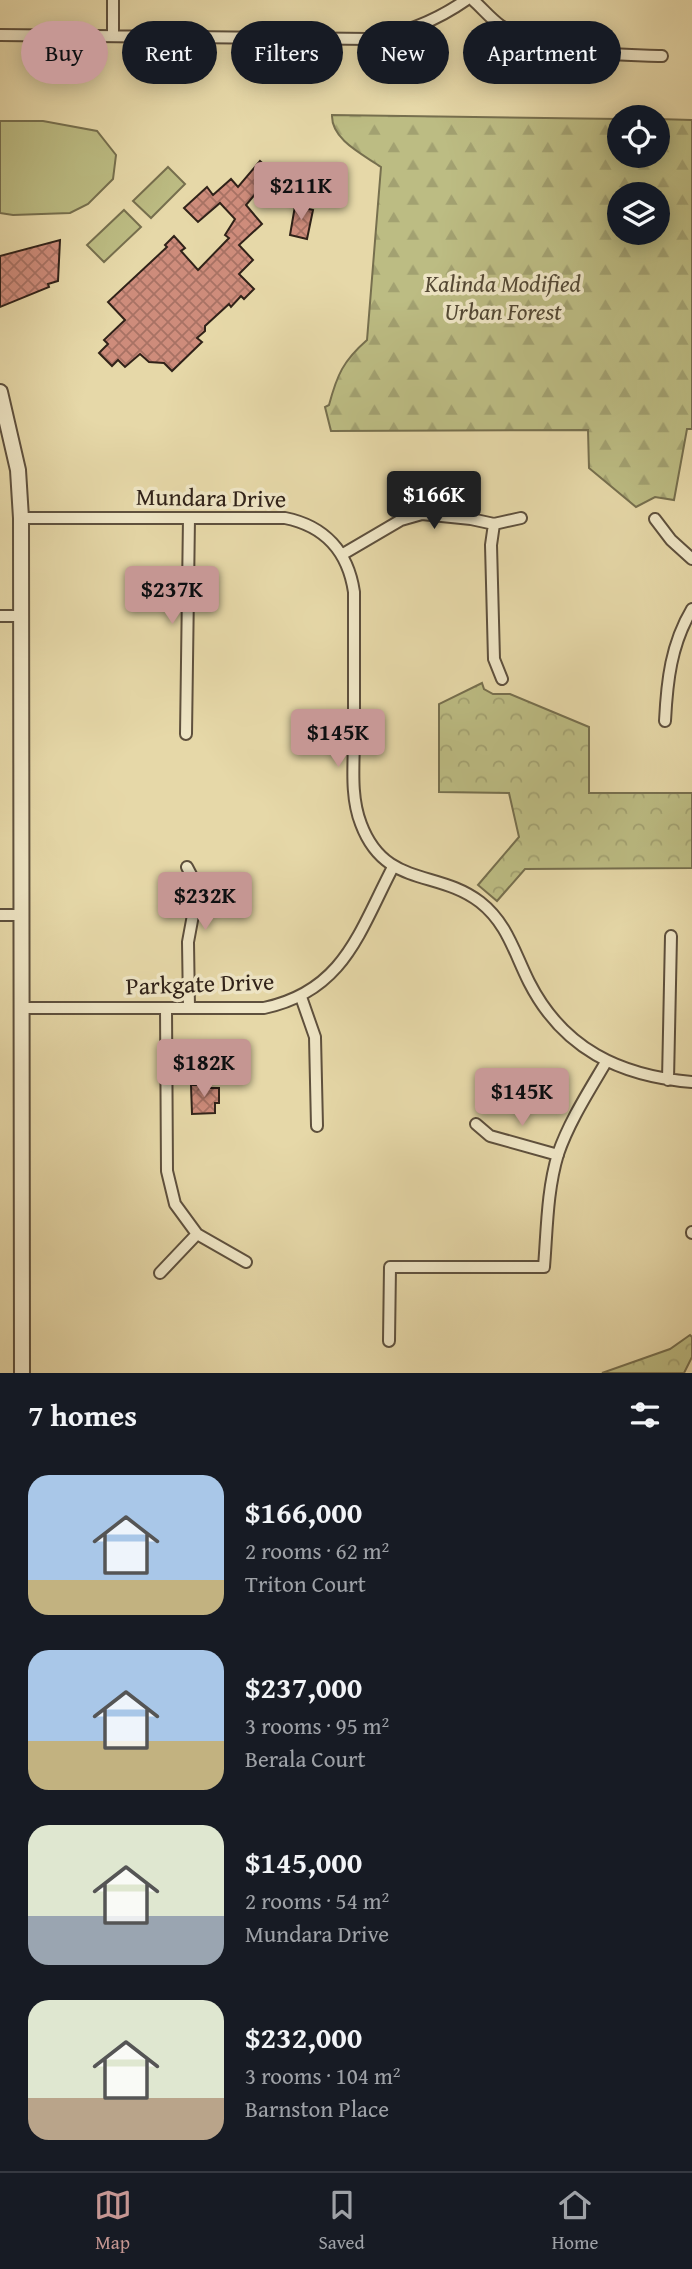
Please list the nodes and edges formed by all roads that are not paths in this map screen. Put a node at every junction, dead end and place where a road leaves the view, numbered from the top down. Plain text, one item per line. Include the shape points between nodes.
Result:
1 (113, 0) edge
2 (466, 0) edge
3 (472, 0) edge
4 (0, 35) edge
5 (113, 36) junction
6 (662, 56) dead end
7 (0, 392) edge
8 (521, 517) dead end
9 (21, 518) junction
10 (189, 518) junction
11 (655, 519) dead end
12 (494, 524) junction
13 (343, 554) junction
14 (692, 559) edge
15 (692, 609) edge
16 (0, 616) edge
17 (22, 616) junction
18 (502, 679) dead end
19 (665, 721) dead end
20 (186, 734) dead end
21 (393, 866) junction
22 (187, 867) dead end
23 (0, 915) edge
24 (21, 915) junction
25 (671, 936) dead end
26 (301, 997) junction
27 (21, 1008) junction
28 (189, 1008) junction
29 (166, 1009) junction
30 (606, 1062) junction
31 (668, 1080) junction
32 (692, 1082) edge
33 (476, 1124) dead end
34 (317, 1126) dead end
35 (558, 1155) junction
36 (197, 1234) junction
37 (246, 1262) dead end
38 (160, 1273) dead end
39 (388, 1341) dead end
40 (22, 1373) edge

1 - 5 street
2 - 5 street via 427,23 370,39
3 - 6 street via 525,39 565,51
4 - 5 street
7 - 9 street via 18,470
8 - 12 street
9 - 10 street, Mundara Drive
9 - 17 street
10 - 13 street, Mundara Drive via 299,521
10 - 20 street
11 - 14 street
12 - 13 street via 422,514 401,520
12 - 18 street via 494,659
13 - 21 street via 354,592 355,809 370,842
15 - 19 street via 675,645
16 - 17 street
17 - 24 street
21 - 26 street, Parkgate Drive via 343,960 324,982
21 - 30 street via 480,902 504,928 551,1016
22 - 28 street via 198,888 188,942
23 - 24 street
24 - 27 street
25 - 31 street
26 - 28 street, Parkgate Drive via 264,1008
26 - 34 street via 315,1037
27 - 29 street, Parkgate Drive
27 - 40 street
28 - 29 street, Parkgate Drive
29 - 36 street via 167,1171 175,1203
30 - 31 street
30 - 35 street
31 - 32 street
33 - 35 street via 490,1136
35 - 39 street via 544,1268 390,1267
36 - 37 street
36 - 38 street

